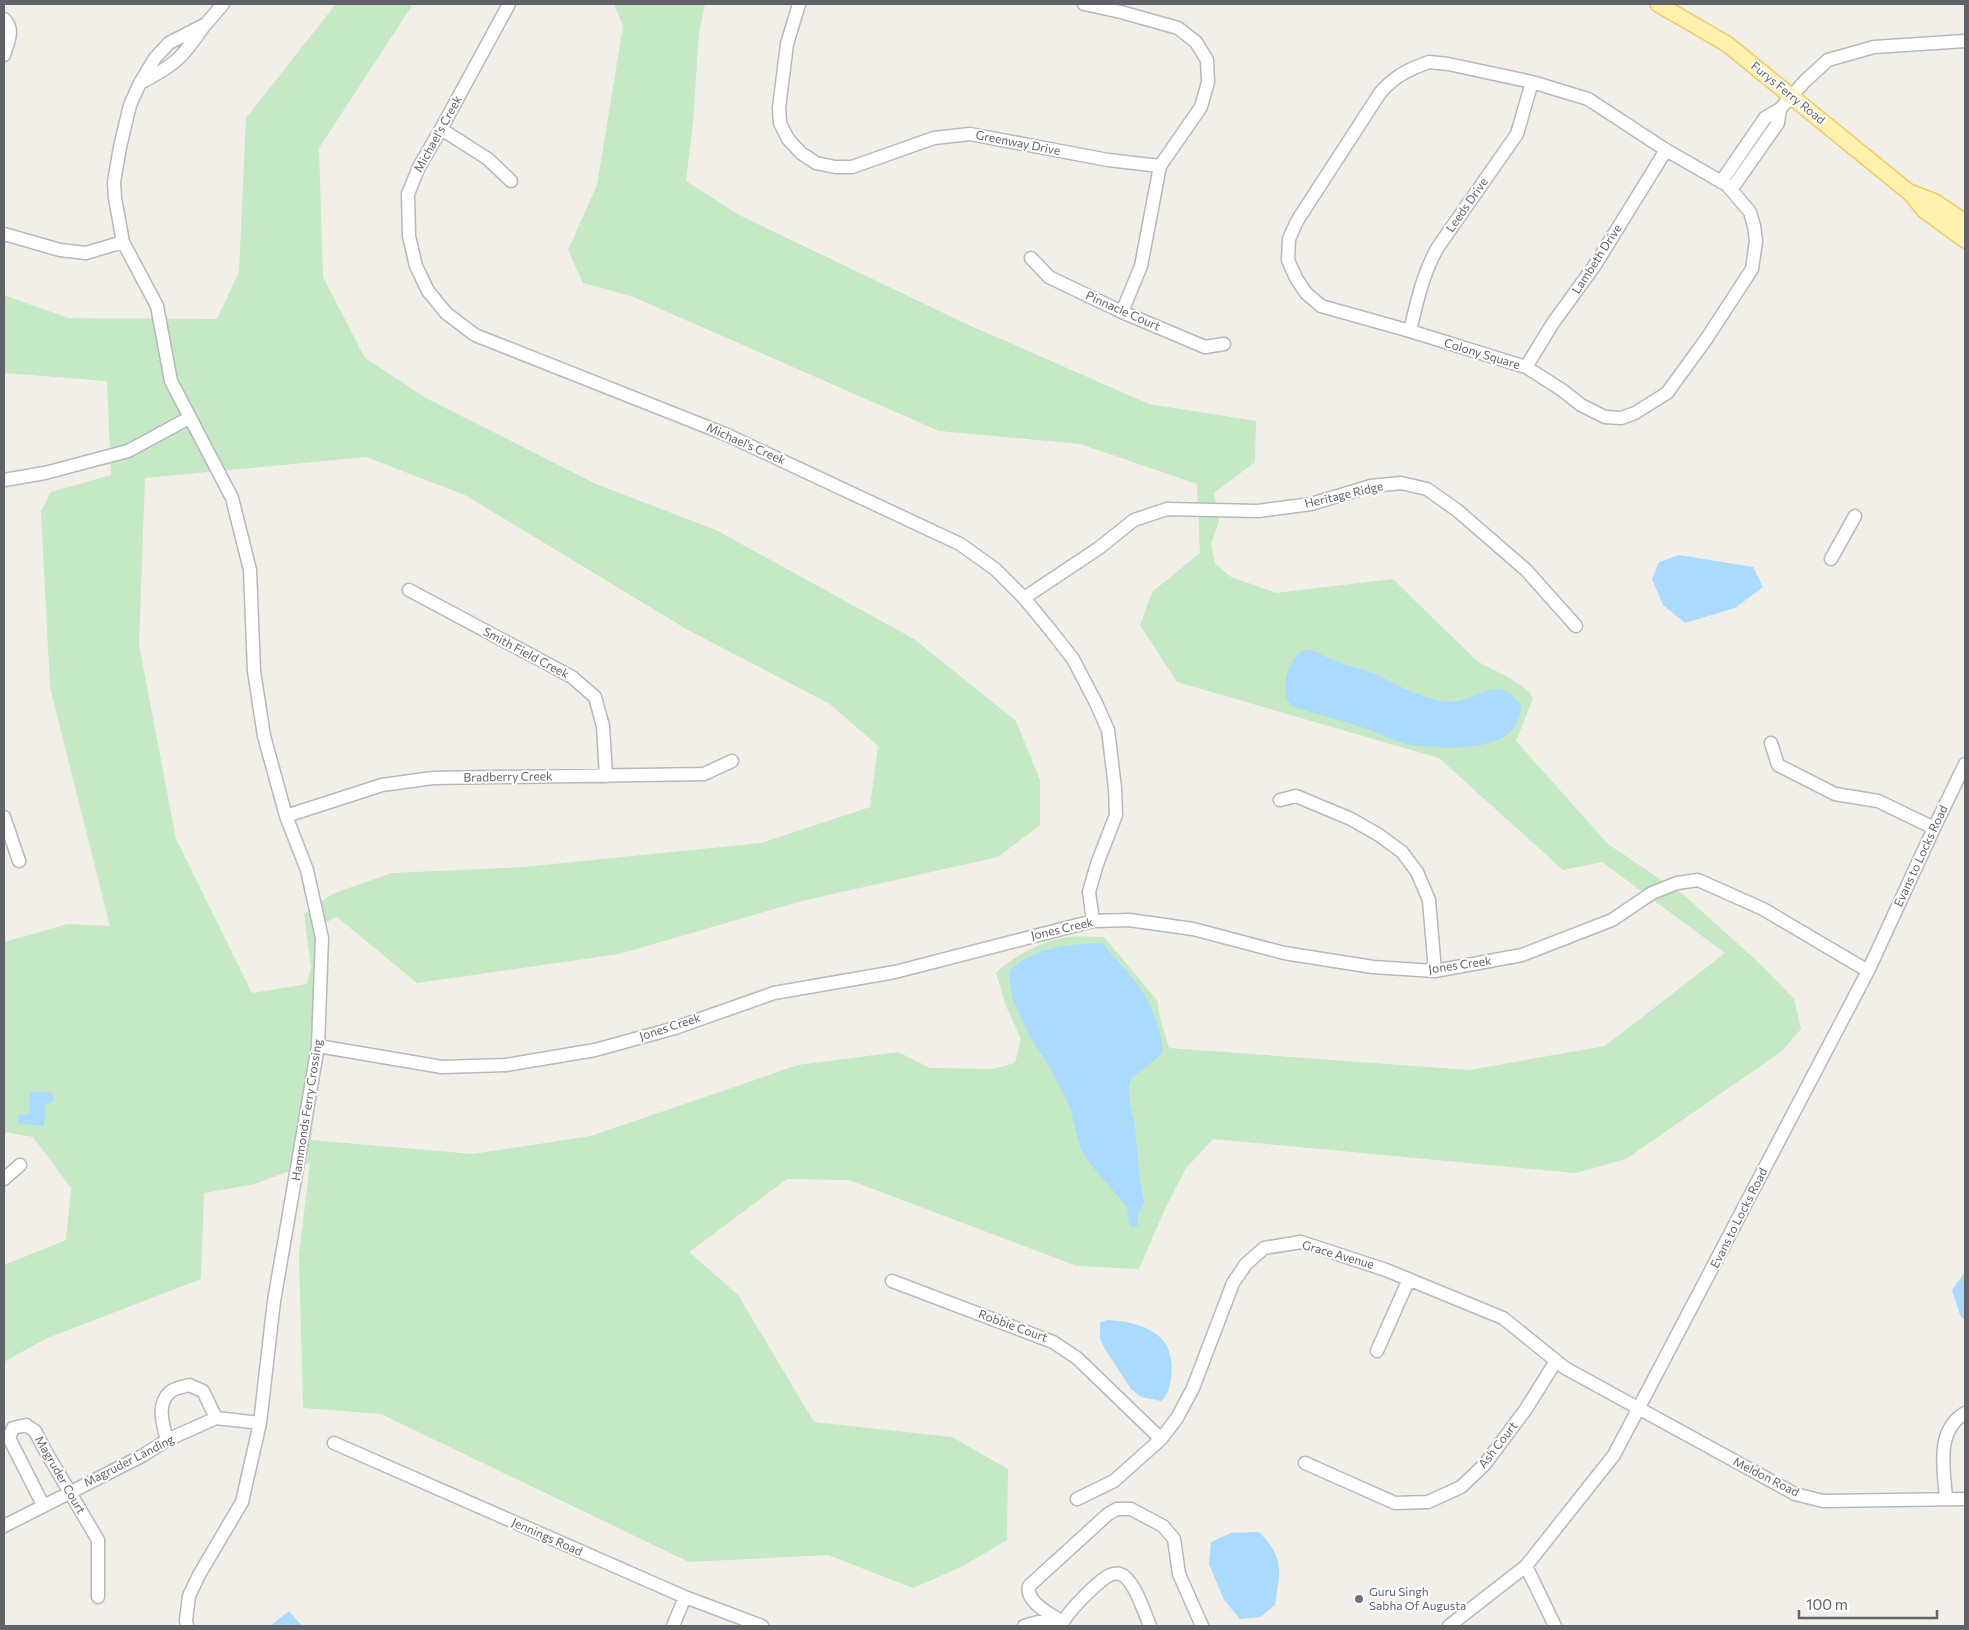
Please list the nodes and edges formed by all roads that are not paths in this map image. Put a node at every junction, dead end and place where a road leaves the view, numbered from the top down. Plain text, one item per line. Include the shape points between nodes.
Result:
1 (223, 4) edge
2 (509, 4) edge
3 (799, 4) edge
4 (1084, 4) edge
5 (1658, 4) edge
6 (4, 19) edge
7 (206, 24) junction
8 (1965, 41) edge
9 (4, 55) edge
10 (1532, 82) junction
11 (140, 84) junction
12 (1791, 96) junction
13 (441, 129) junction
14 (1666, 150) junction
15 (1160, 166) junction
16 (511, 180) dead end
17 (1726, 186) junction
18 (1910, 192) junction
19 (1965, 222) edge
20 (4, 234) edge
21 (1965, 240) edge
22 (123, 242) junction
23 (1031, 258) dead end
24 (1122, 312) junction
25 (1410, 331) junction
26 (1224, 344) dead end
27 (1526, 367) junction
28 (189, 418) junction
29 (4, 480) edge
30 (1855, 516) dead end
31 (1831, 559) dead end
32 (409, 590) dead end
33 (1024, 598) junction
34 (1576, 626) dead end
35 (1772, 743) dead end
36 (732, 761) dead end
37 (1965, 764) edge
38 (606, 776) junction
39 (1280, 800) dead end
40 (286, 816) junction
41 (4, 817) edge
42 (1934, 828) junction
43 (19, 861) dead end
44 (1093, 920) junction
45 (1435, 970) junction
46 (1868, 971) junction
47 (318, 1046) junction
48 (20, 1165) dead end
49 (4, 1179) edge
50 (1409, 1279) junction
51 (892, 1282) dead end
52 (1377, 1351) dead end
53 (1556, 1360) junction
54 (1639, 1408) junction
55 (1965, 1413) edge
56 (216, 1418) junction
57 (260, 1423) junction
58 (1161, 1439) junction
59 (167, 1440) junction
60 (334, 1443) dead end
61 (1305, 1463) dead end
62 (69, 1492) junction
63 (1965, 1498) edge
64 (1076, 1499) dead end
65 (1946, 1499) junction
66 (44, 1505) junction
67 (4, 1526) edge
68 (1526, 1566) junction
69 (98, 1597) dead end
70 (685, 1597) junction
71 (1062, 1624) edge
72 (187, 1626) edge
73 (673, 1626) edge
74 (762, 1626) edge
75 (1024, 1626) edge
76 (1150, 1626) edge
77 (1202, 1626) edge
78 (1449, 1626) edge
79 (1555, 1626) edge

1 - 7 street, Hammonds Ferry Crossing
2 - 13 street, Michael's Creek
3 - 15 street, Greenway Drive via 787,44 780,123 788,139 816,163 852,167 934,138 970,134 1108,160
4 - 15 street via 1178,28 1196,42 1207,60 1208,82 1201,107
5 - 12 main road, Furys Ferry Road via 1727,44
6 - 9 street via 11,29
7 - 11 street via 186,53
7 - 11 street, Hammonds Ferry Crossing via 169,43 155,58
8 - 12 street via 1874,47 1828,60
10 - 14 street, Colony Square via 1588,100
10 - 25 street, Leeds Drive via 1517,134 1429,262
10 - 25 street, Colony Square via 1429,62 1393,78 1297,221 1289,239 1288,260 1306,293 1321,306
11 - 22 street, Hammonds Ferry Crossing via 130,105 114,182
12 - 17 street via 1780,109 1765,118
12 - 18 main road, Furys Ferry Road
13 - 16 street via 488,159
13 - 33 street, Michael's Creek via 418,166 408,194 409,236 416,266 428,291 446,313 475,335 725,434 960,544 995,569
14 - 17 street, Colony Square
14 - 27 street, Lambeth Drive via 1595,265
15 - 24 street via 1141,266
17 - 27 street, Colony Square via 1750,212 1756,241 1752,269 1667,393 1635,413 1621,418 1605,417 1581,406
18 - 19 main road, Furys Ferry Road via 1935,202
18 - 21 main road, Furys Ferry Road via 1925,211
20 - 22 street via 60,250 86,253
22 - 28 street, Hammonds Ferry Crossing via 156,306 171,381
23 - 24 street, Pinnacle Court via 1050,277
24 - 26 street, Pinnacle Court via 1205,347
25 - 27 street, Colony Square
28 - 29 street via 128,451 45,473
28 - 40 street, Hammonds Ferry Crossing via 232,498 250,570 254,672 262,727
30 - 31 street
32 - 38 street, Smith Field Creek via 572,677 594,697 603,726
33 - 34 street, Heritage Ridge via 1099,548 1134,520 1167,509 1258,511 1311,504 1371,486 1401,483 1428,489 1458,511 1526,570
33 - 44 street, Michael's Creek via 1073,659 1108,730 1116,814 1089,892
35 - 42 street via 1778,765 1835,794 1878,801
36 - 38 street, Bradberry Creek via 704,774
37 - 42 street, Evans to Locks Road
38 - 40 street, Bradberry Creek via 434,778 382,785
39 - 45 street via 1296,796 1351,819 1402,852 1417,872 1429,900
40 - 47 street, Hammonds Ferry Crossing via 307,870 322,938
41 - 43 street
42 - 46 street, Evans to Locks Road
44 - 45 street, Jones Creek via 1129,920 1193,929 1284,953 1373,967
44 - 47 street, Jones Creek via 895,972 774,993 674,1028 603,1047 506,1065 442,1067
45 - 46 street, Jones Creek via 1522,955 1612,920 1652,893 1676,883 1698,880 1763,909
46 - 54 street, Evans to Locks Road
47 - 57 street, Hammonds Ferry Crossing via 274,1301
48 - 49 street
50 - 52 street
50 - 53 street, Grace Avenue via 1503,1318
50 - 58 street, Grace Avenue via 1300,1242 1264,1248 1246,1264 1233,1283 1193,1388
51 - 58 street, Robbie Court via 1053,1342 1078,1358
53 - 54 street, Grace Avenue
53 - 61 street, Ash Court via 1526,1409 1485,1464 1461,1487 1428,1502 1395,1503
54 - 65 street, Meldon Road via 1795,1494 1824,1501
54 - 68 street, Evans to Locks Road via 1614,1455
55 - 65 street via 1947,1430 1943,1447
56 - 57 street
56 - 59 street, Magruder Landing
56 - 59 street via 203,1391 189,1384 170,1392 162,1406
57 - 72 street, Hammonds Ferry Crossing via 242,1502 189,1596
58 - 64 street, Grace Avenue via 1114,1481
59 - 62 street, Magruder Landing
60 - 70 street, Jennings Road
62 - 66 street, Magruder Landing
62 - 66 street, Magruder Court via 35,1431 26,1425 12,1428 9,1438
62 - 69 street, Magruder Court via 98,1540
63 - 65 street, Meldon Road
66 - 67 street, Magruder Landing
68 - 78 street, Evans to Locks Road
68 - 79 street
70 - 73 street
70 - 74 street, Jennings Road
71 - 75 street via 1050,1620
71 - 76 street via 1070,1611 1110,1574 1119,1574 1130,1580
71 - 77 street via 1034,1602 1029,1595 1029,1586 1102,1519 1118,1509 1131,1508 1154,1520 1174,1539 1179,1574

